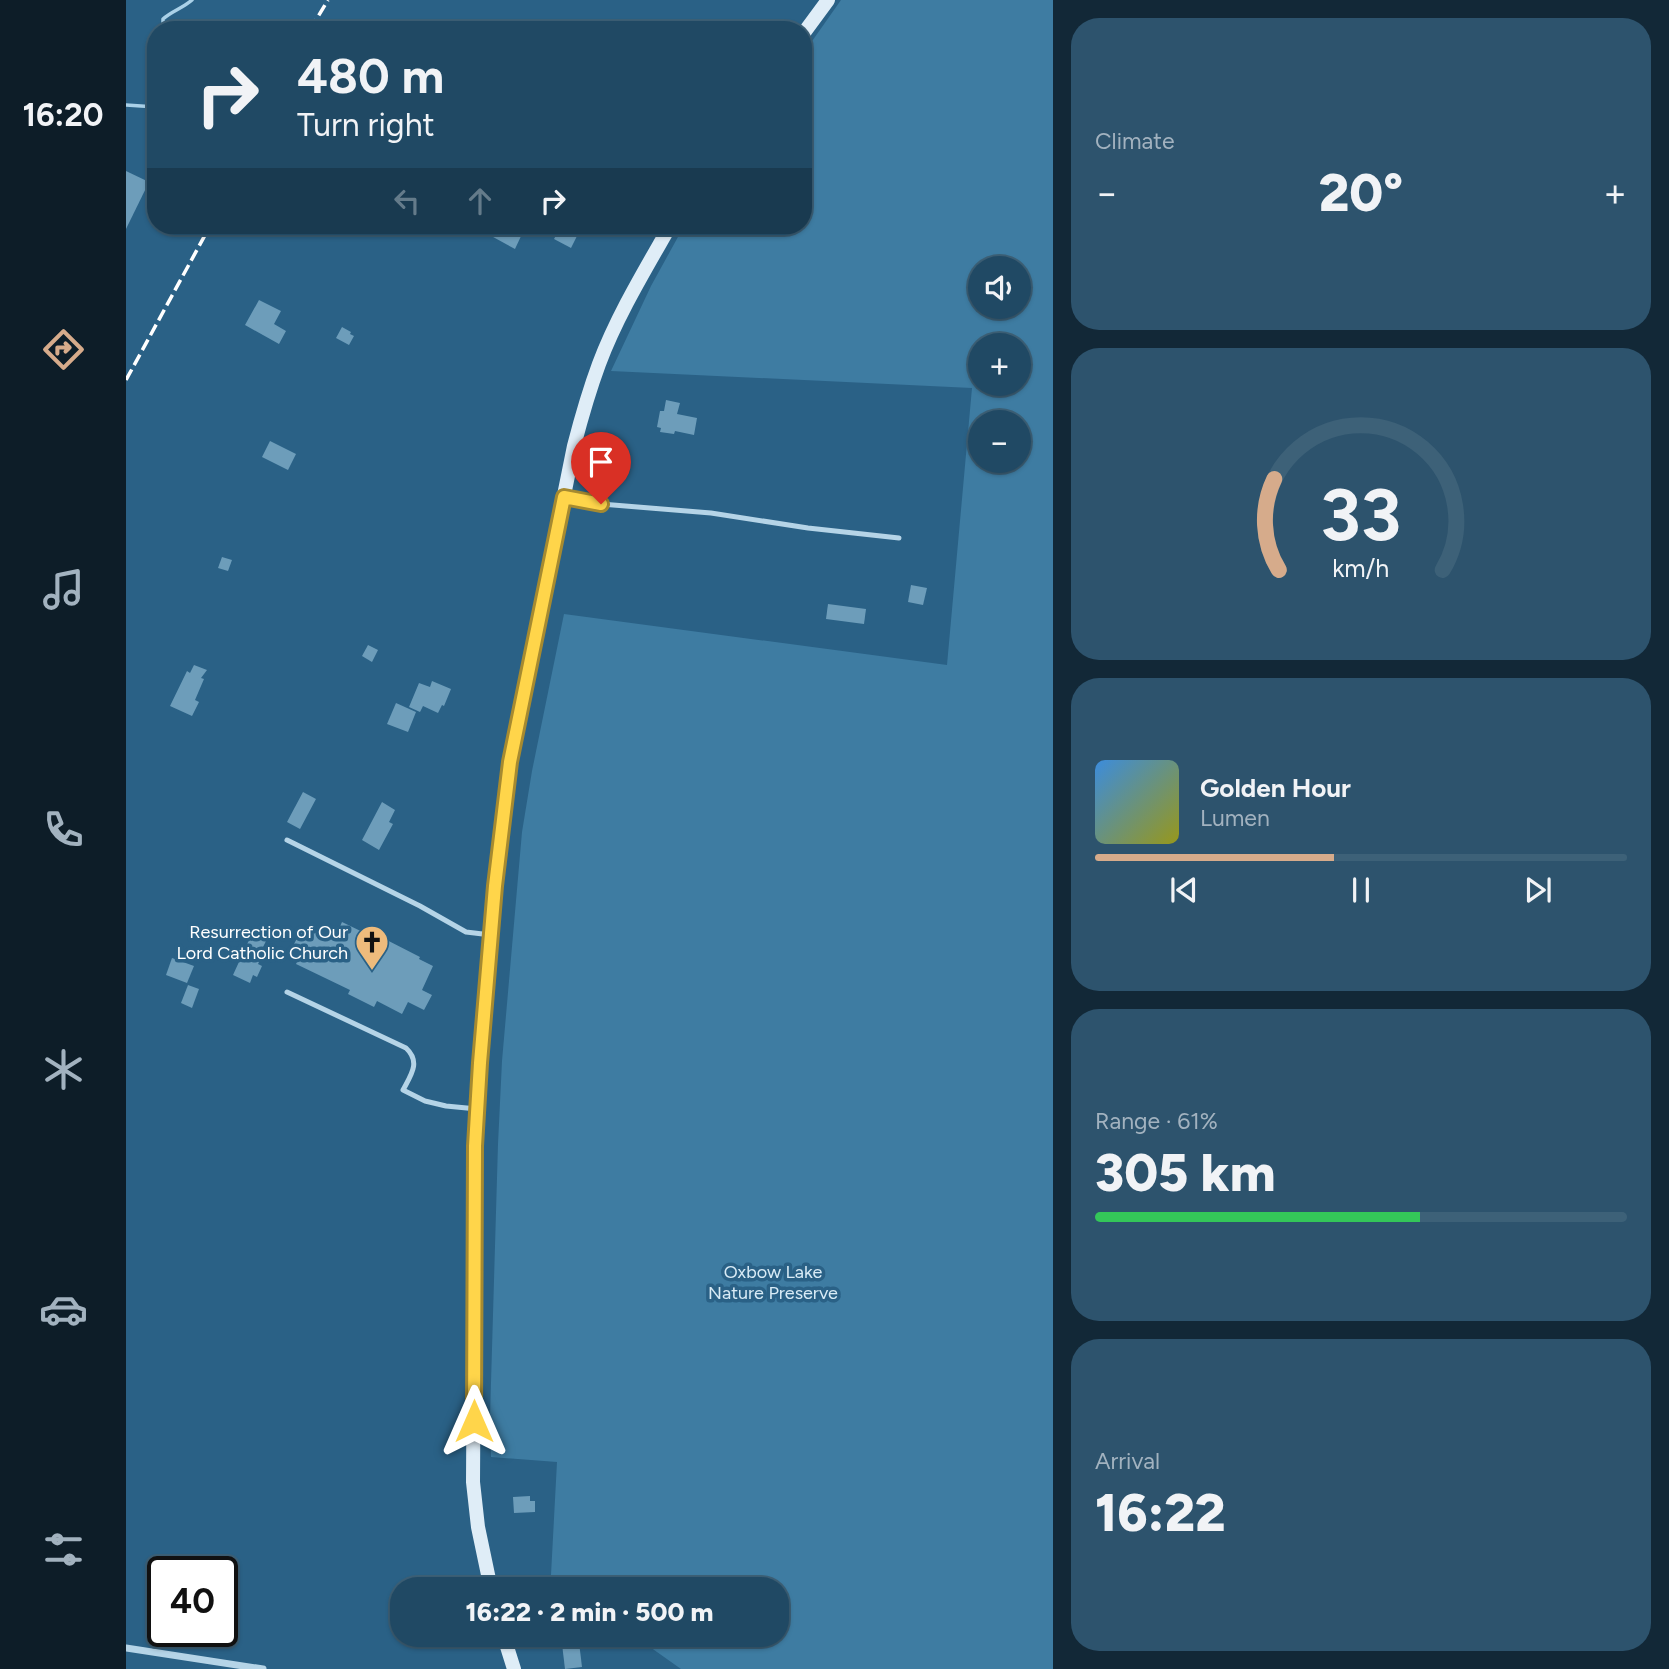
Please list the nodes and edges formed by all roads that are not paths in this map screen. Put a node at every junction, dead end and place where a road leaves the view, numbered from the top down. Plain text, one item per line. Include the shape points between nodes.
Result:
1 (828, 0) edge
2 (812, 22) edge
3 (665, 235) edge
4 (564, 497) junction
5 (899, 538) dead end
6 (287, 840) dead end
7 (491, 935) junction
8 (287, 992) dead end
9 (477, 1109) junction
10 (488, 1577) edge
11 (506, 1647) edge
12 (126, 1648) edge
13 (512, 1668) edge
14 (263, 1669) edge

1 - 2 street
3 - 4 street via 599,363
4 - 5 lane
4 - 7 street via 510,762
6 - 7 lane via 466,932
7 - 9 street
8 - 9 lane via 406,1048 415,1061 403,1090 425,1101
9 - 10 street via 473,1482
11 - 13 street
12 - 14 street

